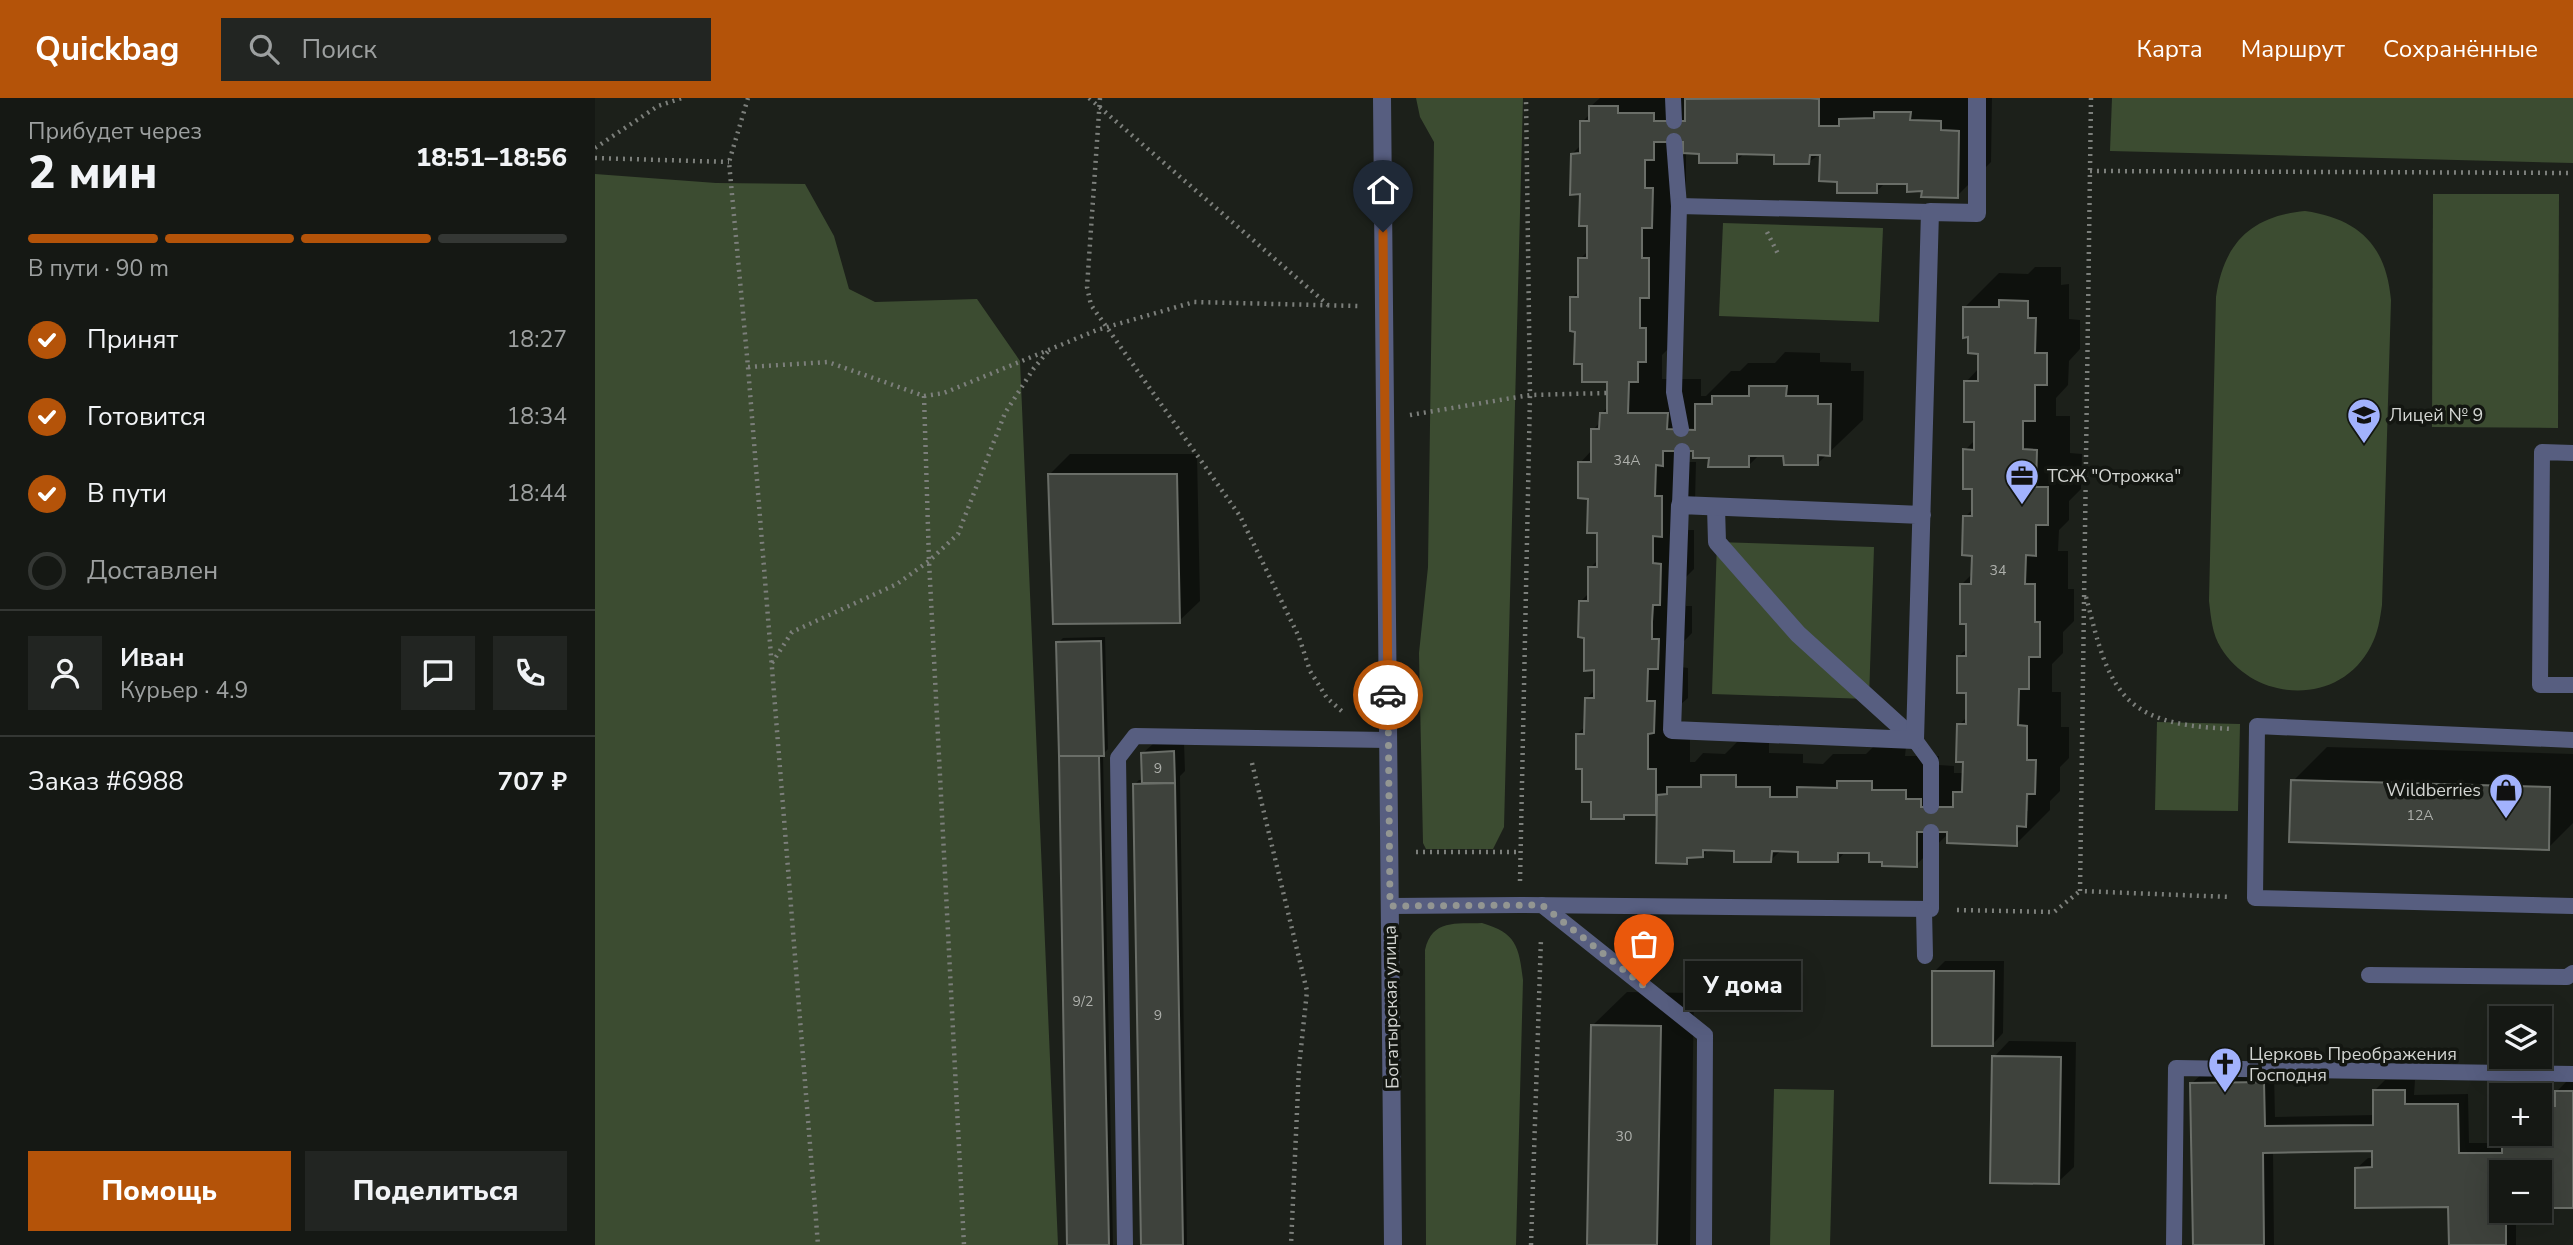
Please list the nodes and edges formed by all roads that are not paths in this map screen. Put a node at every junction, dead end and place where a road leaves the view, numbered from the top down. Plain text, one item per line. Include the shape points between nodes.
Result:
1 (1382, 98) edge
2 (1673, 98) edge
3 (1977, 98) edge
4 (1674, 121) dead end
5 (1674, 141) dead end
6 (1679, 206) junction
7 (1930, 212) junction
8 (1682, 429) dead end
9 (1682, 451) dead end
10 (2573, 453) edge
11 (1680, 505) junction
12 (1716, 506) junction
13 (1922, 515) junction
14 (2573, 685) edge
15 (1388, 740) junction
16 (1915, 740) junction
17 (2573, 740) edge
18 (1931, 806) dead end
19 (1931, 832) dead end
20 (1542, 905) junction
21 (1390, 906) junction
22 (2573, 906) edge
23 (1928, 909) junction
24 (1925, 956) dead end
25 (2573, 973) edge
26 (2369, 975) dead end
27 (2573, 1074) edge
28 (1125, 1245) edge
29 (1394, 1245) edge
30 (1705, 1245) edge
31 (2174, 1245) edge

1 - 15 street, Богатырская улица
2 - 4 lane
3 - 7 street via 1977,213
5 - 6 lane
6 - 7 lane
6 - 8 lane via 1674,393
7 - 13 street
9 - 11 lane
10 - 14 lane via 2542,452 2540,685
11 - 12 street
11 - 16 street via 1672,730
12 - 13 street
12 - 16 street via 1717,542 1798,634
13 - 16 street
15 - 21 street, Богатырская улица
15 - 28 lane via 1135,736 1118,758
16 - 18 lane via 1931,762
17 - 22 lane via 2257,726 2255,898
19 - 23 lane
20 - 21 lane
20 - 23 lane
20 - 30 lane via 1705,1035
21 - 29 street, Богатырская улица
23 - 24 lane
25 - 26 lane via 2567,977
27 - 31 lane via 2176,1068

